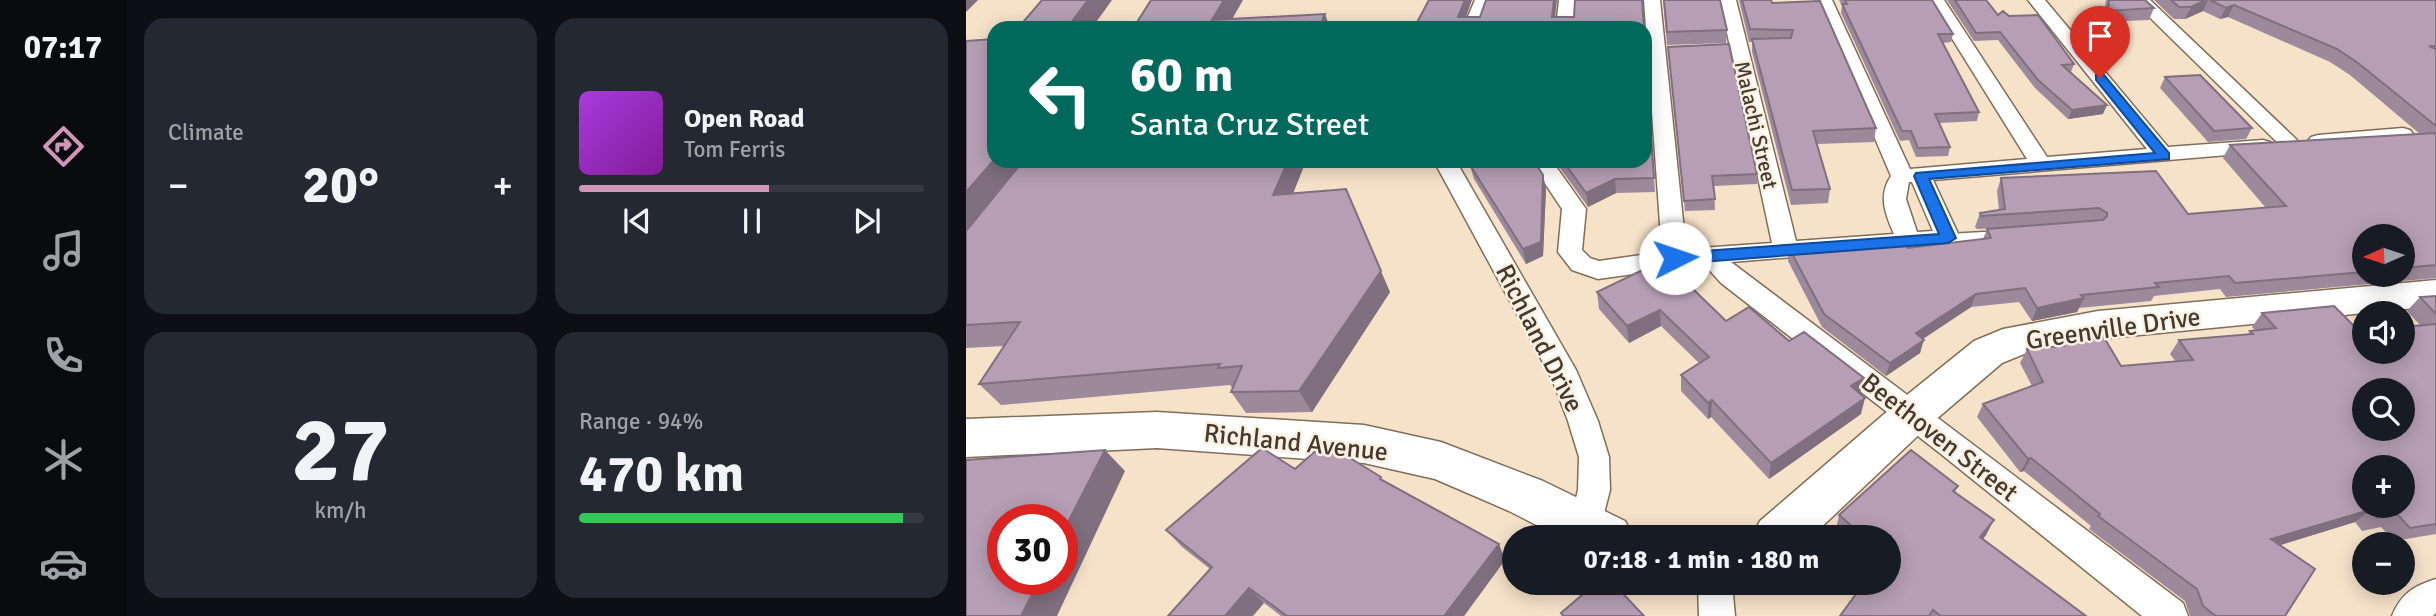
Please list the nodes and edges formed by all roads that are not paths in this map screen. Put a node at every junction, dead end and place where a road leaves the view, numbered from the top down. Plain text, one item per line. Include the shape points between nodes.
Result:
1 (1483, 0) edge
2 (1567, 0) edge
3 (1652, 0) edge
4 (1728, 0) edge
5 (1824, 0) edge
6 (1936, 0) edge
7 (2036, 0) edge
8 (2140, 0) edge
9 (1475, 21) edge
10 (1566, 21) edge
11 (1657, 51) edge
12 (2403, 134) edge
13 (2289, 143) junction
14 (2164, 156) junction
15 (2042, 166) junction
16 (1449, 168) edge
17 (1546, 168) edge
18 (1911, 176) junction
19 (2016, 234) edge
20 (1948, 238) junction
21 (1909, 241) junction
22 (1786, 250) junction
23 (1711, 256) junction
24 (1675, 258) junction
25 (2436, 293) edge
26 (1912, 415) junction
27 (966, 438) edge
28 (1583, 525) edge
29 (1597, 525) edge
30 (1790, 525) edge
31 (1716, 595) edge
32 (2436, 596) edge
33 (1717, 616) edge
34 (2170, 616) edge
35 (2410, 616) edge

1 - 9 street
2 - 10 street
3 - 11 street
4 - 22 street, Malachi Street
5 - 18 street
6 - 15 street
7 - 14 street
8 - 13 street
11 - 24 street
12 - 13 street
13 - 14 street
14 - 15 street
15 - 18 street
16 - 29 street, Richland Drive via 1566,378 1594,457
17 - 24 street via 1574,209 1570,252 1581,264 1598,270
18 - 20 street
18 - 21 street via 1894,184
19 - 20 lane
20 - 21 street
21 - 22 street
22 - 23 street
23 - 24 street
23 - 26 street, Beethoven Street via 1730,277
25 - 26 street, Greenville Drive via 2098,325 2017,340 1988,352
26 - 30 street, Greenville Drive
26 - 34 street, Beethoven Street
27 - 28 street, Richland Avenue via 1157,430 1364,444 1441,461
31 - 33 street
32 - 35 street via 2423,600

